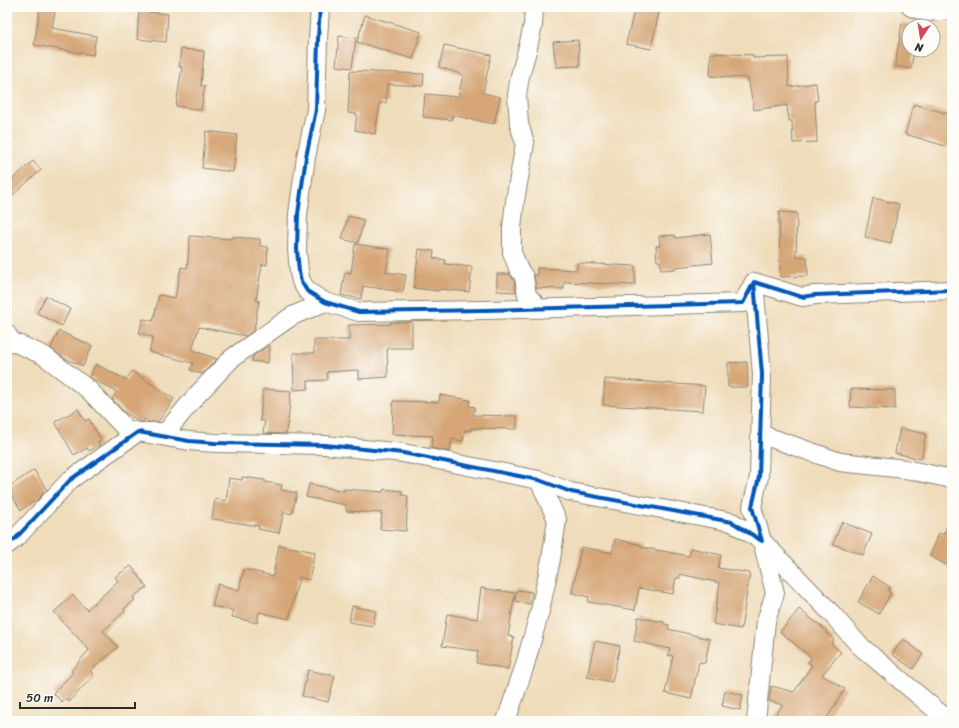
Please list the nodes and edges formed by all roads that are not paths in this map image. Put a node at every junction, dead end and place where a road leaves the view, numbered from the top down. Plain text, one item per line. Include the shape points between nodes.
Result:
1 (320, 7) edge
2 (534, 7) edge
3 (913, 8) edge
4 (952, 10) edge
5 (754, 282) junction
6 (952, 290) edge
7 (325, 302) junction
8 (540, 309) junction
9 (7, 334) edge
10 (138, 432) junction
11 (760, 434) junction
12 (952, 479) edge
13 (539, 480) junction
14 (762, 541) junction
15 (7, 545) edge
16 (506, 721) edge
17 (756, 721) edge
18 (949, 721) edge

1 - 7 street via 316,110 298,214 297,249 301,281 308,291
2 - 8 street via 533,25 517,95 519,124 525,143 515,201 512,252 524,276 527,295
3 - 4 street via 926,12
5 - 6 street via 802,297
5 - 8 street via 743,303
5 - 11 street via 762,374
7 - 8 street via 359,312
7 - 10 street via 292,316 232,358 166,432
9 - 10 street via 11,341 43,355 89,390 126,429
10 - 13 street via 189,441 325,445 403,453
10 - 15 street via 70,480
11 - 12 street via 840,462 905,469
11 - 14 street via 759,477 752,507
13 - 14 street via 571,492 732,522
13 - 16 street via 557,520 540,611
14 - 17 street via 775,592 766,621
14 - 18 street via 859,645

